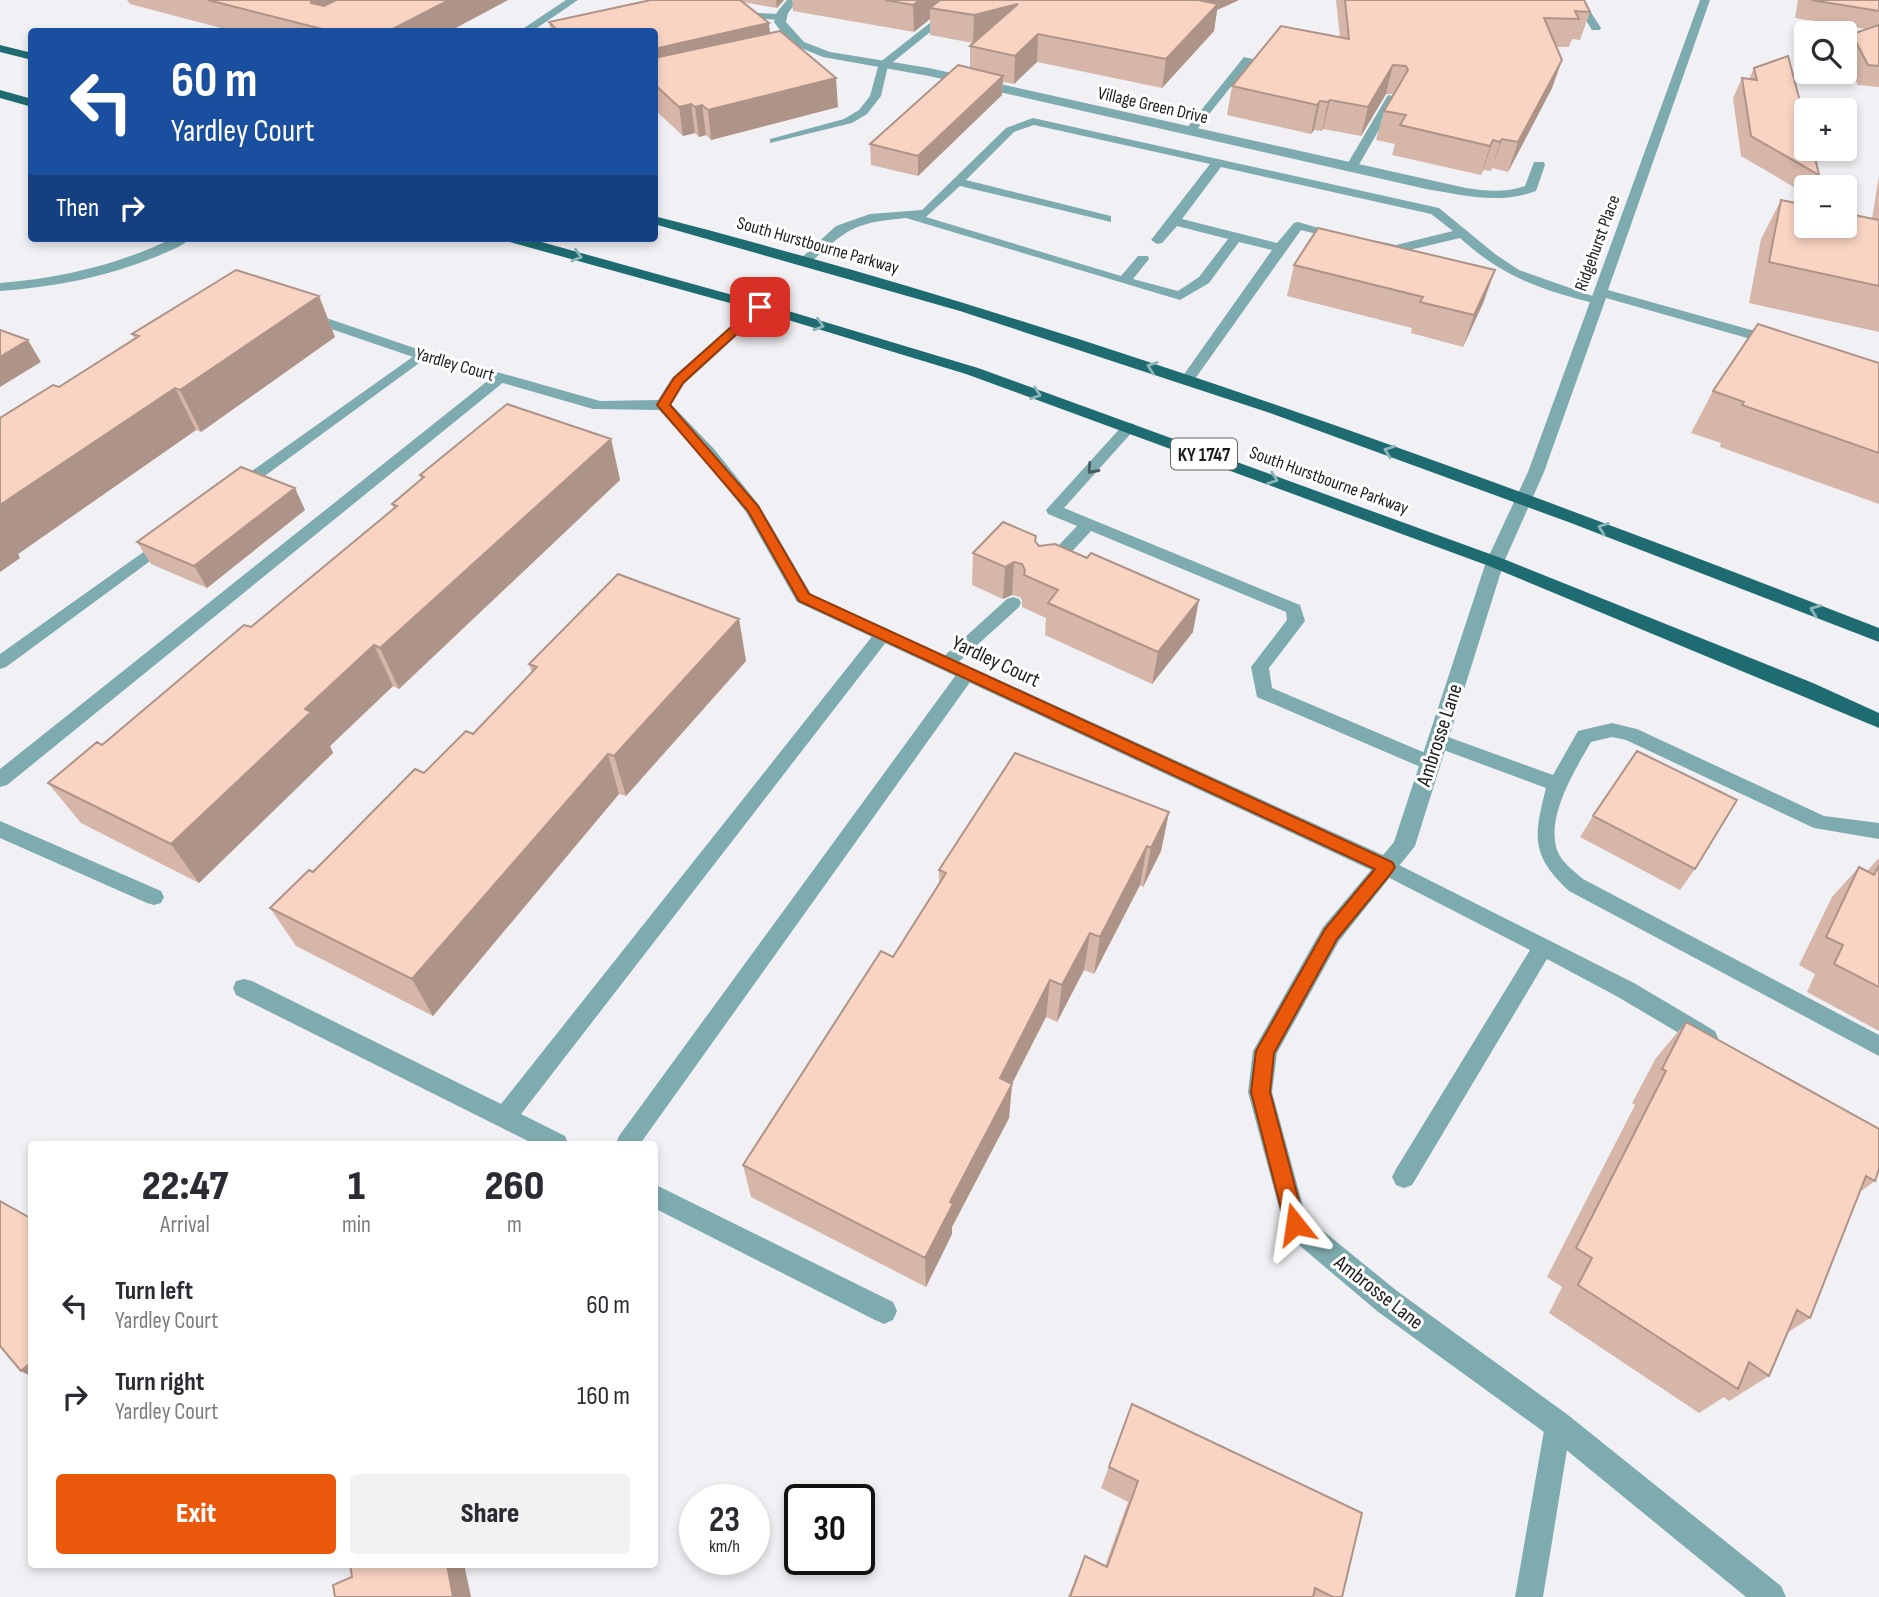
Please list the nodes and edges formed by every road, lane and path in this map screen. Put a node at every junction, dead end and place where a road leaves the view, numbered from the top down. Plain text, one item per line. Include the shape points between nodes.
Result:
1 (573, 0) edge
2 (793, 0) edge
3 (965, 0) edge
4 (1578, 0) edge
5 (1705, 0) edge
6 (730, 14) edge
7 (781, 18) junction
8 (529, 28) edge
9 (1596, 28) dead end
10 (0, 48) edge
11 (28, 56) edge
12 (1248, 59) dead end
13 (883, 65) junction
14 (0, 94) edge
15 (1392, 97) edge
16 (28, 102) edge
17 (1189, 131) junction
18 (774, 141) dead end
19 (1219, 162) junction
20 (1539, 166) dead end
21 (1351, 168) junction
22 (958, 182) junction
23 (907, 214) junction
24 (1107, 219) dead end
25 (1174, 220) junction
26 (658, 221) edge
27 (1464, 233) junction
28 (1237, 237) junction
29 (1157, 240) dead end
30 (175, 242) edge
31 (525, 242) edge
32 (1280, 248) junction
33 (1143, 259) dead end
34 (805, 260) junction
35 (1124, 281) junction
36 (0, 287) edge
37 (1599, 296) junction
38 (760, 307) junction
39 (290, 310) edge
40 (1789, 344) edge
41 (421, 355) junction
42 (500, 378) junction
43 (1187, 380) junction
44 (663, 405) junction
45 (1129, 427) junction
46 (1522, 498) junction
47 (222, 500) edge
48 (1088, 524) junction
49 (177, 533) edge
50 (1495, 562) junction
51 (1043, 572) edge
52 (1013, 603) dead end
53 (884, 633) junction
54 (1879, 635) edge
55 (0, 663) edge
56 (947, 663) junction
57 (967, 673) junction
58 (1879, 720) edge
59 (1434, 751) junction
60 (0, 780) edge
61 (1557, 784) junction
62 (0, 829) edge
63 (1879, 831) edge
64 (1387, 867) junction
65 (154, 897) dead end
66 (1543, 947) junction
67 (244, 988) dead end
68 (1720, 1046) edge
69 (1879, 1046) edge
70 (505, 1117) junction
71 (551, 1141) edge
72 (629, 1141) edge
73 (1404, 1177) dead end
74 (658, 1197) edge
75 (884, 1311) dead end
76 (1558, 1425) junction
77 (1757, 1593) edge
78 (1529, 1597) edge

1 - 8 street
2 - 7 street
3 - 13 lane
4 - 9 lane
5 - 37 street, Ridgehurst Place
6 - 7 lane
7 - 13 street, Village Green Drive via 789,36 803,50
10 - 11 main road
12 - 17 lane
13 - 17 street, Village Green Drive
13 - 18 lane via 875,96 863,112 848,121
14 - 16 main road
15 - 21 lane
17 - 21 street, Village Green Drive
19 - 22 lane via 1033,121 1010,130
19 - 25 lane
19 - 27 lane via 1434,211
20 - 21 street, Village Green Drive via 1531,188 1497,197
22 - 23 lane via 926,213
22 - 24 lane
23 - 34 lane via 870,218 841,229
23 - 35 lane
25 - 28 lane
25 - 29 lane
26 - 34 main road, South Hurstbourne Parkway
27 - 32 lane via 1397,249 1298,226
27 - 37 lane via 1492,259 1540,285
28 - 32 lane
28 - 35 lane via 1204,280 1180,296
30 - 36 street via 93,273
31 -> 38 main road, South Hurstbourne Parkway / KY 1747
32 - 43 lane
33 - 35 lane
43 -> 34 main road, South Hurstbourne Parkway
37 - 40 street
37 - 46 street, Ridgehurst Place via 1536,472
38 - 44 street via 678,381
38 -> 45 main road, South Hurstbourne Parkway / KY 1747 via 972,370
39 - 41 street, Yardley Court
41 - 42 street, Yardley Court
41 - 47 lane
42 - 44 street, Yardley Court via 599,406
42 - 60 lane
46 -> 43 main road, South Hurstbourne Parkway
44 - 53 street, Yardley Court via 753,509 804,598
45 -> 48 lane via 1054,510
45 -> 50 main road, South Hurstbourne Parkway / KY 1747
46 - 50 street, Ridgehurst Place
54 -> 46 main road, South Hurstbourne Parkway
48 - 51 lane
48 - 59 lane via 1294,609 1296,621 1261,667 1263,692
49 - 55 lane
50 - 58 main road, South Hurstbourne Parkway / KY 1747
50 - 59 street, Ambrosse Lane
52 - 56 lane
53 - 56 street, Yardley Court
53 - 70 lane
56 - 57 street, Yardley Court
57 - 64 street, Yardley Court
57 - 72 lane
59 - 61 lane
59 - 64 street, Ambrosse Lane via 1404,846
61 - 63 lane via 1585,736 1612,730 1630,733 1821,823
61 - 69 lane via 1545,834 1546,850 1555,868 1576,884
62 - 65 lane
64 - 66 lane
64 - 76 street, Ambrosse Lane via 1331,934 1265,1051 1260,1092 1295,1224 1387,1301
66 - 68 lane
66 - 73 lane
67 - 70 lane
70 - 71 lane
74 - 75 lane
76 - 77 street, Ambrosse Lane
76 - 78 lane

